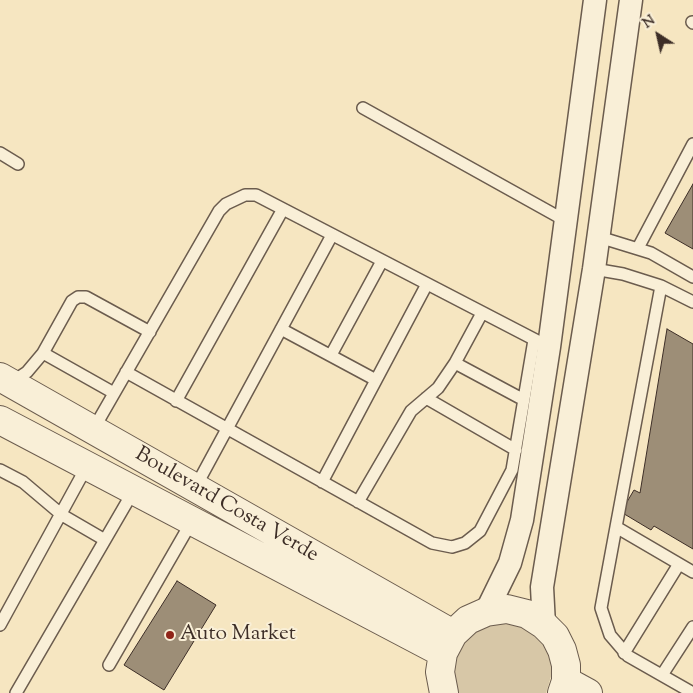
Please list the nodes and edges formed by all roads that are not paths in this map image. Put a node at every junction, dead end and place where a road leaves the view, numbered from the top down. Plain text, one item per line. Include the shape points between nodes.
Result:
1 (595, 0) edge
2 (631, 0) edge
3 (363, 108) dead end
4 (693, 144) edge
5 (0, 153) edge
6 (18, 164) dead end
7 (283, 209) junction
8 (566, 221) junction
9 (332, 234) junction
10 (599, 237) junction
11 (638, 248) junction
12 (382, 261) junction
13 (594, 269) junction
14 (693, 276) edge
15 (427, 284) junction
16 (661, 286) junction
17 (693, 302) edge
18 (482, 313) junction
19 (281, 329) junction
20 (150, 332) junction
21 (541, 343) junction
22 (43, 353) junction
23 (331, 355) junction
24 (455, 363) junction
25 (126, 372) junction
26 (5, 380) edge
27 (376, 380) junction
28 (114, 392) junction
29 (426, 398) junction
30 (524, 400) junction
31 (176, 401) junction
32 (0, 420) edge
33 (227, 429) junction
34 (93, 430) junction
35 (516, 450) junction
36 (87, 466) junction
37 (0, 470) edge
38 (322, 482) junction
39 (195, 488) junction
40 (134, 490) junction
41 (358, 502) junction
42 (62, 516) junction
43 (192, 521) junction
44 (616, 527) junction
45 (105, 540) junction
46 (679, 564) junction
47 (693, 572) edge
48 (486, 612) junction
49 (0, 625) edge
50 (544, 625) junction
51 (693, 627) edge
52 (448, 644) junction
53 (624, 653) junction
54 (110, 665) dead end
55 (662, 675) junction
56 (572, 689) edge
57 (16, 693) edge
58 (444, 693) edge
59 (693, 693) edge

1 - 8 street
2 - 10 street
3 - 8 lane
4 - 11 lane
5 - 6 lane
7 - 9 lane
7 - 20 lane via 256,195 245,195 226,204
7 - 31 lane
8 - 21 street
9 - 12 lane
9 - 19 lane
10 - 11 lane
10 - 13 street
11 - 14 lane
12 - 15 lane
12 - 23 lane
13 - 16 lane
13 - 50 street via 542,587
15 - 18 lane
15 - 27 lane
16 - 17 lane
16 - 44 lane
18 - 21 lane
18 - 24 lane
19 - 23 lane
19 - 33 lane
20 - 22 lane via 86,297 78,297 72,301
20 - 25 lane
21 - 30 lane
21 - 48 street via 522,520 510,563
22 - 26 lane via 27,372
22 - 28 lane
23 - 27 lane
24 - 29 lane via 438,388
24 - 30 lane
25 - 28 lane
25 - 31 lane
26 - 34 street, Boulevard Costa Verde
27 - 38 lane
28 - 34 lane
29 - 35 lane
29 - 41 lane via 411,411
30 - 35 lane
31 - 33 lane
32 - 36 street, Boulevard Costa Verde
33 - 38 lane
33 - 39 lane
34 - 39 street, Boulevard Costa Verde
35 - 41 lane via 512,470 490,515 480,531 465,543 452,547 432,543
36 - 40 street, Boulevard Costa Verde
36 - 42 lane
37 - 42 lane via 23,482
38 - 41 lane
39 - 52 street, Boulevard Costa Verde
40 - 43 street, Boulevard Costa Verde
40 - 45 lane
42 - 45 lane
42 - 49 lane
43 - 52 street, Boulevard Costa Verde
43 - 54 lane
44 - 46 lane
44 - 53 lane via 601,608 610,634
45 - 57 lane
46 - 47 lane
46 - 53 lane
48 - 50 street via 507,609 527,614
48 - 52 street via 468,620
50 - 56 street via 562,650
51 - 55 lane
52 - 58 street via 440,672
53 - 55 lane
55 - 59 lane

